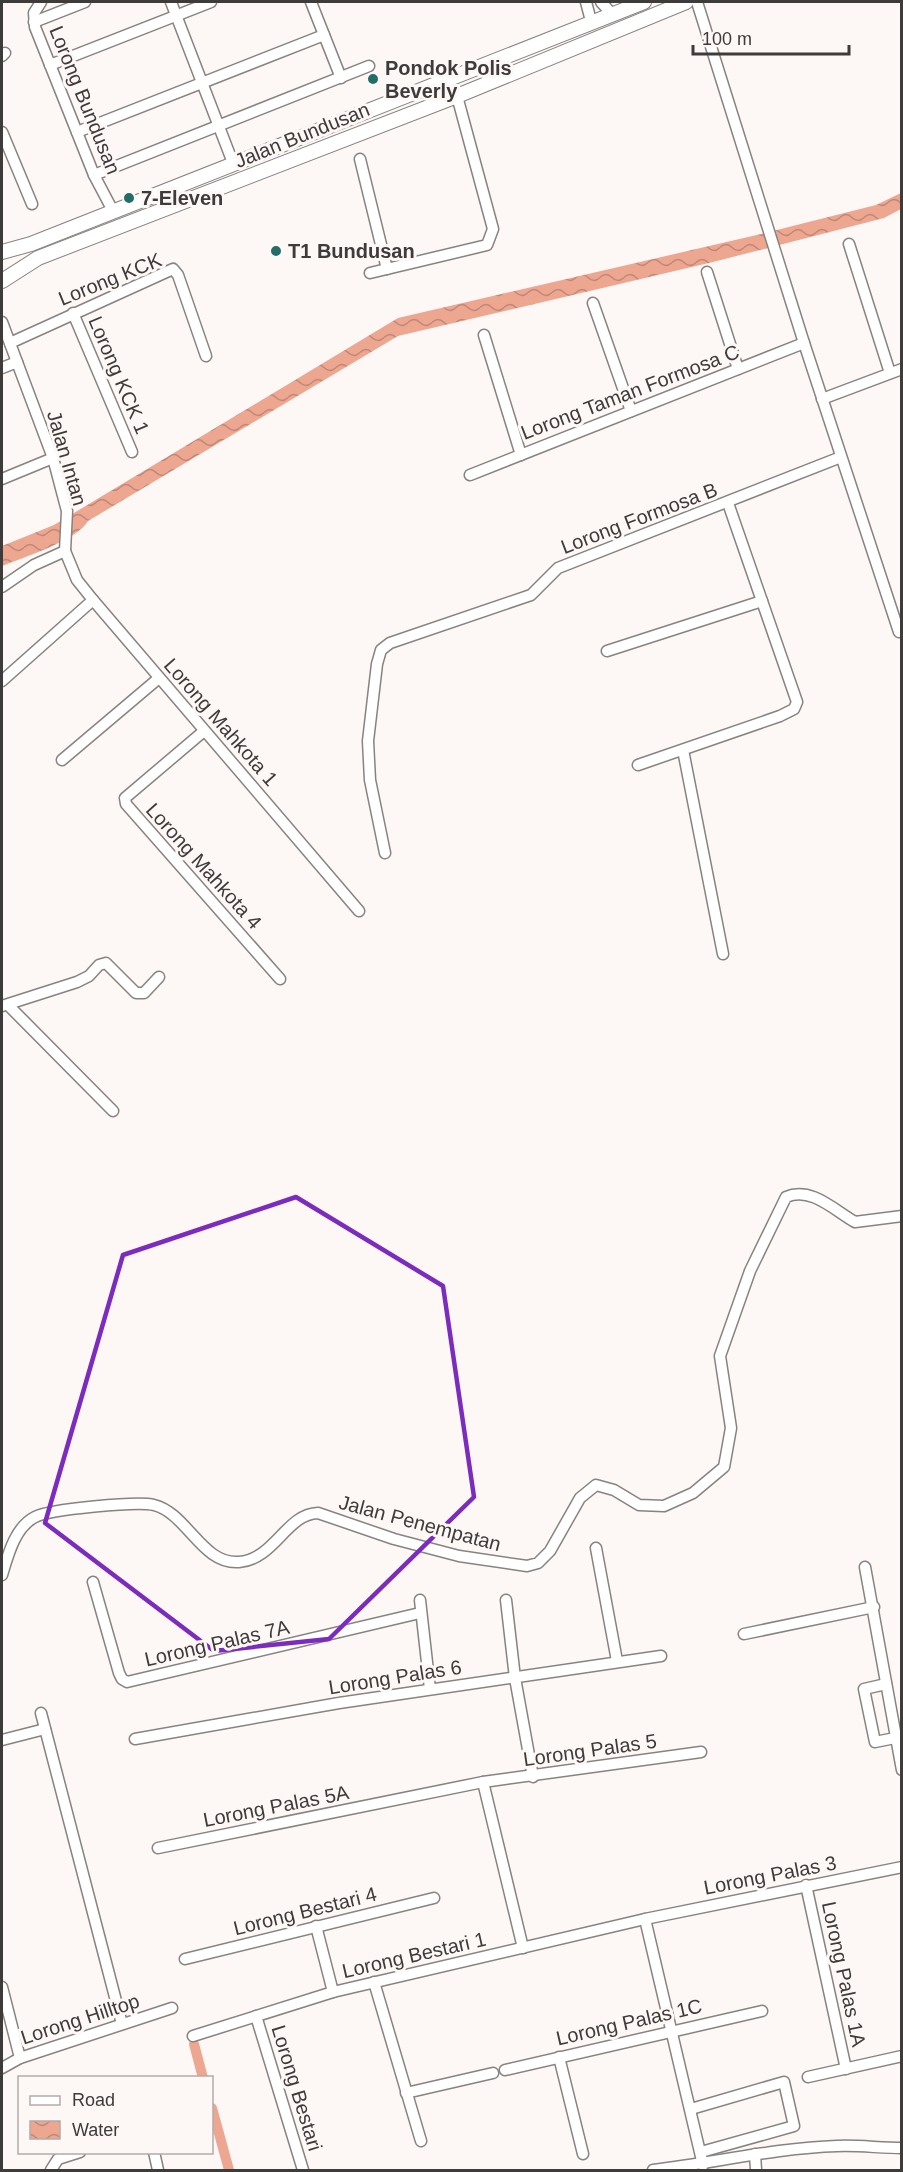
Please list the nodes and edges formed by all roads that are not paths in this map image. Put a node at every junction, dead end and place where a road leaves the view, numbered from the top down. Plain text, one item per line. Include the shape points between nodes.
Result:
1 (41, 2) edge
2 (85, 2) edge
3 (171, 2) edge
4 (211, 2) edge
5 (311, 2) edge
6 (586, 2) edge
7 (601, 2) edge
8 (644, 2) edge
9 (686, 2) edge
10 (697, 2) edge
11 (669, 8) junction
12 (176, 15) junction
13 (612, 15) junction
14 (591, 21) junction
15 (34, 22) junction
16 (324, 35) junction
17 (50, 65) junction
18 (369, 66) dead end
19 (341, 78) junction
20 (203, 83) junction
21 (457, 96) junction
22 (220, 126) junction
23 (2, 132) edge
24 (77, 132) junction
25 (360, 159) dead end
26 (233, 163) junction
27 (94, 175) junction
28 (32, 204) dead end
29 (113, 211) junction
30 (849, 244) dead end
31 (2, 252) edge
32 (387, 269) junction
33 (706, 272) dead end
34 (369, 273) dead end
35 (2, 281) edge
36 (593, 303) dead end
37 (73, 313) junction
38 (2, 322) edge
39 (484, 335) dead end
40 (10, 343) junction
41 (804, 343) junction
42 (206, 356) dead end
43 (17, 362) junction
44 (2, 368) edge
45 (738, 369) junction
46 (902, 369) edge
47 (890, 374) junction
48 (822, 399) junction
49 (631, 411) junction
50 (132, 452) dead end
51 (521, 454) junction
52 (841, 457) junction
53 (53, 458) junction
54 (470, 475) dead end
55 (2, 479) edge
56 (728, 503) junction
57 (65, 546) junction
58 (2, 587) edge
59 (93, 600) junction
60 (762, 601) junction
61 (900, 632) dead end
62 (607, 651) dead end
63 (159, 678) junction
64 (2, 681) edge
65 (204, 730) junction
66 (683, 750) junction
67 (62, 760) dead end
68 (638, 765) dead end
69 (386, 853) dead end
70 (359, 910) dead end
71 (723, 954) dead end
72 (159, 977) dead end
73 (280, 979) dead end
74 (5, 1005) edge
75 (113, 1111) dead end
76 (902, 1216) edge
77 (596, 1548) dead end
78 (865, 1567) dead end
79 (2, 1575) edge
80 (93, 1582) dead end
81 (420, 1600) dead end
82 (506, 1600) dead end
83 (874, 1607) junction
84 (420, 1613) junction
85 (744, 1634) dead end
86 (661, 1656) dead end
87 (617, 1661) junction
88 (515, 1678) junction
89 (886, 1684) junction
90 (430, 1689) junction
91 (41, 1713) dead end
92 (45, 1729) junction
93 (896, 1738) junction
94 (135, 1739) dead end
95 (2, 1740) edge
96 (701, 1752) dead end
97 (902, 1770) edge
98 (533, 1777) junction
99 (483, 1782) junction
100 (401, 1799) joint
101 (158, 1848) dead end
102 (902, 1867) edge
103 (806, 1885) junction
104 (434, 1898) dead end
105 (645, 1919) junction
106 (316, 1926) junction
107 (523, 1948) junction
108 (186, 1959) dead end
109 (374, 1982) junction
110 (2, 1987) edge
111 (333, 1992) junction
112 (172, 2008) dead end
113 (762, 2011) dead end
114 (256, 2016) junction
115 (122, 2024) junction
116 (672, 2030) junction
117 (193, 2036) dead end
118 (902, 2056) edge
119 (559, 2057) junction
120 (20, 2058) junction
121 (2, 2068) edge
122 (846, 2069) junction
123 (505, 2070) dead end
124 (494, 2073) dead end
125 (808, 2077) dead end
126 (406, 2093) junction
127 (691, 2109) junction
128 (421, 2141) dead end
129 (902, 2148) edge
130 (701, 2152) junction
131 (74, 2154) edge
132 (154, 2154) edge
133 (583, 2154) dead end
134 (754, 2154) junction
135 (703, 2164) junction
136 (51, 2170) edge
137 (158, 2170) edge
138 (303, 2170) edge
139 (653, 2170) edge
140 (756, 2170) edge

1 - 15 street, Lorong Bundusan
2 - 15 street
3 - 12 street
4 - 12 street
5 - 16 street
6 - 14 street
7 - 13 street
8 - 13 main road, Jalan Bundusan
9 - 11 main road, Jalan Bundusan
10 - 41 street
11 - 14 main road via 606,25
11 - 21 main road, Jalan Bundusan
12 - 17 street
12 - 20 street
13 - 14 main road, Jalan Bundusan
14 - 26 main road, Jalan Bundusan
15 - 17 street, Lorong Bundusan
16 - 19 street
16 - 20 street
17 - 24 street, Lorong Bundusan
18 - 19 street
19 - 22 street
20 - 22 street
20 - 24 street
21 - 32 street via 493,229 487,245
21 - 35 main road, Jalan Bundusan via 38,258
22 - 26 street
22 - 27 street
23 - 28 street
24 - 27 street, Lorong Bundusan
25 - 32 street
26 - 29 main road, Jalan Bundusan
27 - 29 street, Lorong Bundusan
29 - 31 main road, Jalan Bundusan
30 - 47 street
32 - 34 street
33 - 45 street
36 - 49 street
37 - 40 street, Lorong KCK
37 - 42 street, Lorong KCK via 173,269
37 - 50 street, Lorong KCK 1
38 - 40 street, Jalan Intan
39 - 51 street
40 - 43 street, Jalan Intan
41 - 45 street, Lorong Taman Formosa C
41 - 48 street
43 - 44 street
43 - 53 street, Jalan Intan
45 - 49 street, Lorong Taman Formosa C
46 - 47 street
47 - 48 street
48 - 52 street
49 - 51 street, Lorong Taman Formosa C
51 - 54 street, Lorong Taman Formosa C
52 - 56 street, Lorong Formosa B
52 - 61 street
53 - 55 street
53 - 57 street, Jalan Intan via 67,511
56 - 60 street
56 - 69 street, Lorong Formosa B via 558,568 531,595 390,643 381,650 368,765
57 - 58 street
57 - 59 street, Lorong Mahkota 1 via 69,567
59 - 63 street, Lorong Mahkota 1
59 - 64 street
60 - 62 street
60 - 66 street via 797,702 794,709
63 - 65 street, Lorong Mahkota 1
63 - 67 street
65 - 70 street, Lorong Mahkota 1
65 - 73 street, Lorong Mahkota 4 via 125,798 126,804
66 - 68 street
66 - 71 street
72 - 74 street via 144,993 136,993 106,963 77,982
74 - 75 street
76 - 79 street, Jalan Penempatan via 855,1222 815,1196 796,1193 786,1197 750,1271 720,1356 731,1428 724,1467 693,1493 664,1506 639,1505 614,1490 596,1485 588,1488 550,1551 538,1563 515,1566 459,1556 318,1513 298,1520 274,1546 256,1557 228,1562 210,1552 180,1521 154,1505 78,1507 34,1517 15,1537
77 - 87 street
78 - 83 street
80 - 84 street, Lorong Palas 7A via 119,1672 127,1682
81 - 84 street
82 - 88 street
83 - 85 street
83 - 89 street
84 - 90 street
86 - 87 street, Lorong Palas 6
87 - 88 street, Lorong Palas 6
88 - 90 street, Lorong Palas 6
88 - 98 street
89 - 93 street
89 - 93 street via 864,1689 875,1742
90 - 94 street, Lorong Palas 6
91 - 92 street
92 - 95 street
92 - 115 street
93 - 97 street
96 - 98 street, Lorong Palas 5
98 - 99 street, Lorong Palas 5
99 - 100 street, Lorong Palas 5
99 - 107 street
100 - 101 street, Lorong Palas 5A
102 - 103 street, Lorong Palas 3
103 - 105 street, Lorong Palas 3
103 - 122 street, Lorong Palas 1A
104 - 106 street, Lorong Bestari 4
105 - 107 street, Lorong Bestari 1
105 - 116 street
106 - 108 street, Lorong Bestari 4
106 - 111 street
107 - 109 street, Lorong Bestari 1
109 - 111 street, Lorong Bestari 1
109 - 126 street
110 - 120 street
111 - 114 street, Lorong Bestari 1
112 - 115 street, Lorong Hilltop
113 - 116 street, Lorong Palas 1C
114 - 117 street, Lorong Bestari 1
114 - 138 street, Lorong Bestari
115 - 120 street, Lorong Hilltop
116 - 119 street, Lorong Palas 1C
116 - 127 street
118 - 122 street
119 - 123 street, Lorong Palas 1C
119 - 133 street
120 - 121 street, Lorong Hilltop
122 - 125 street
124 - 126 street
126 - 128 street
127 - 130 street
127 - 130 street via 784,2082 794,2126
129 - 134 street via 837,2146
130 - 135 street
131 - 136 street via 58,2159
132 - 137 street
134 - 135 street
134 - 140 street
135 - 139 street

